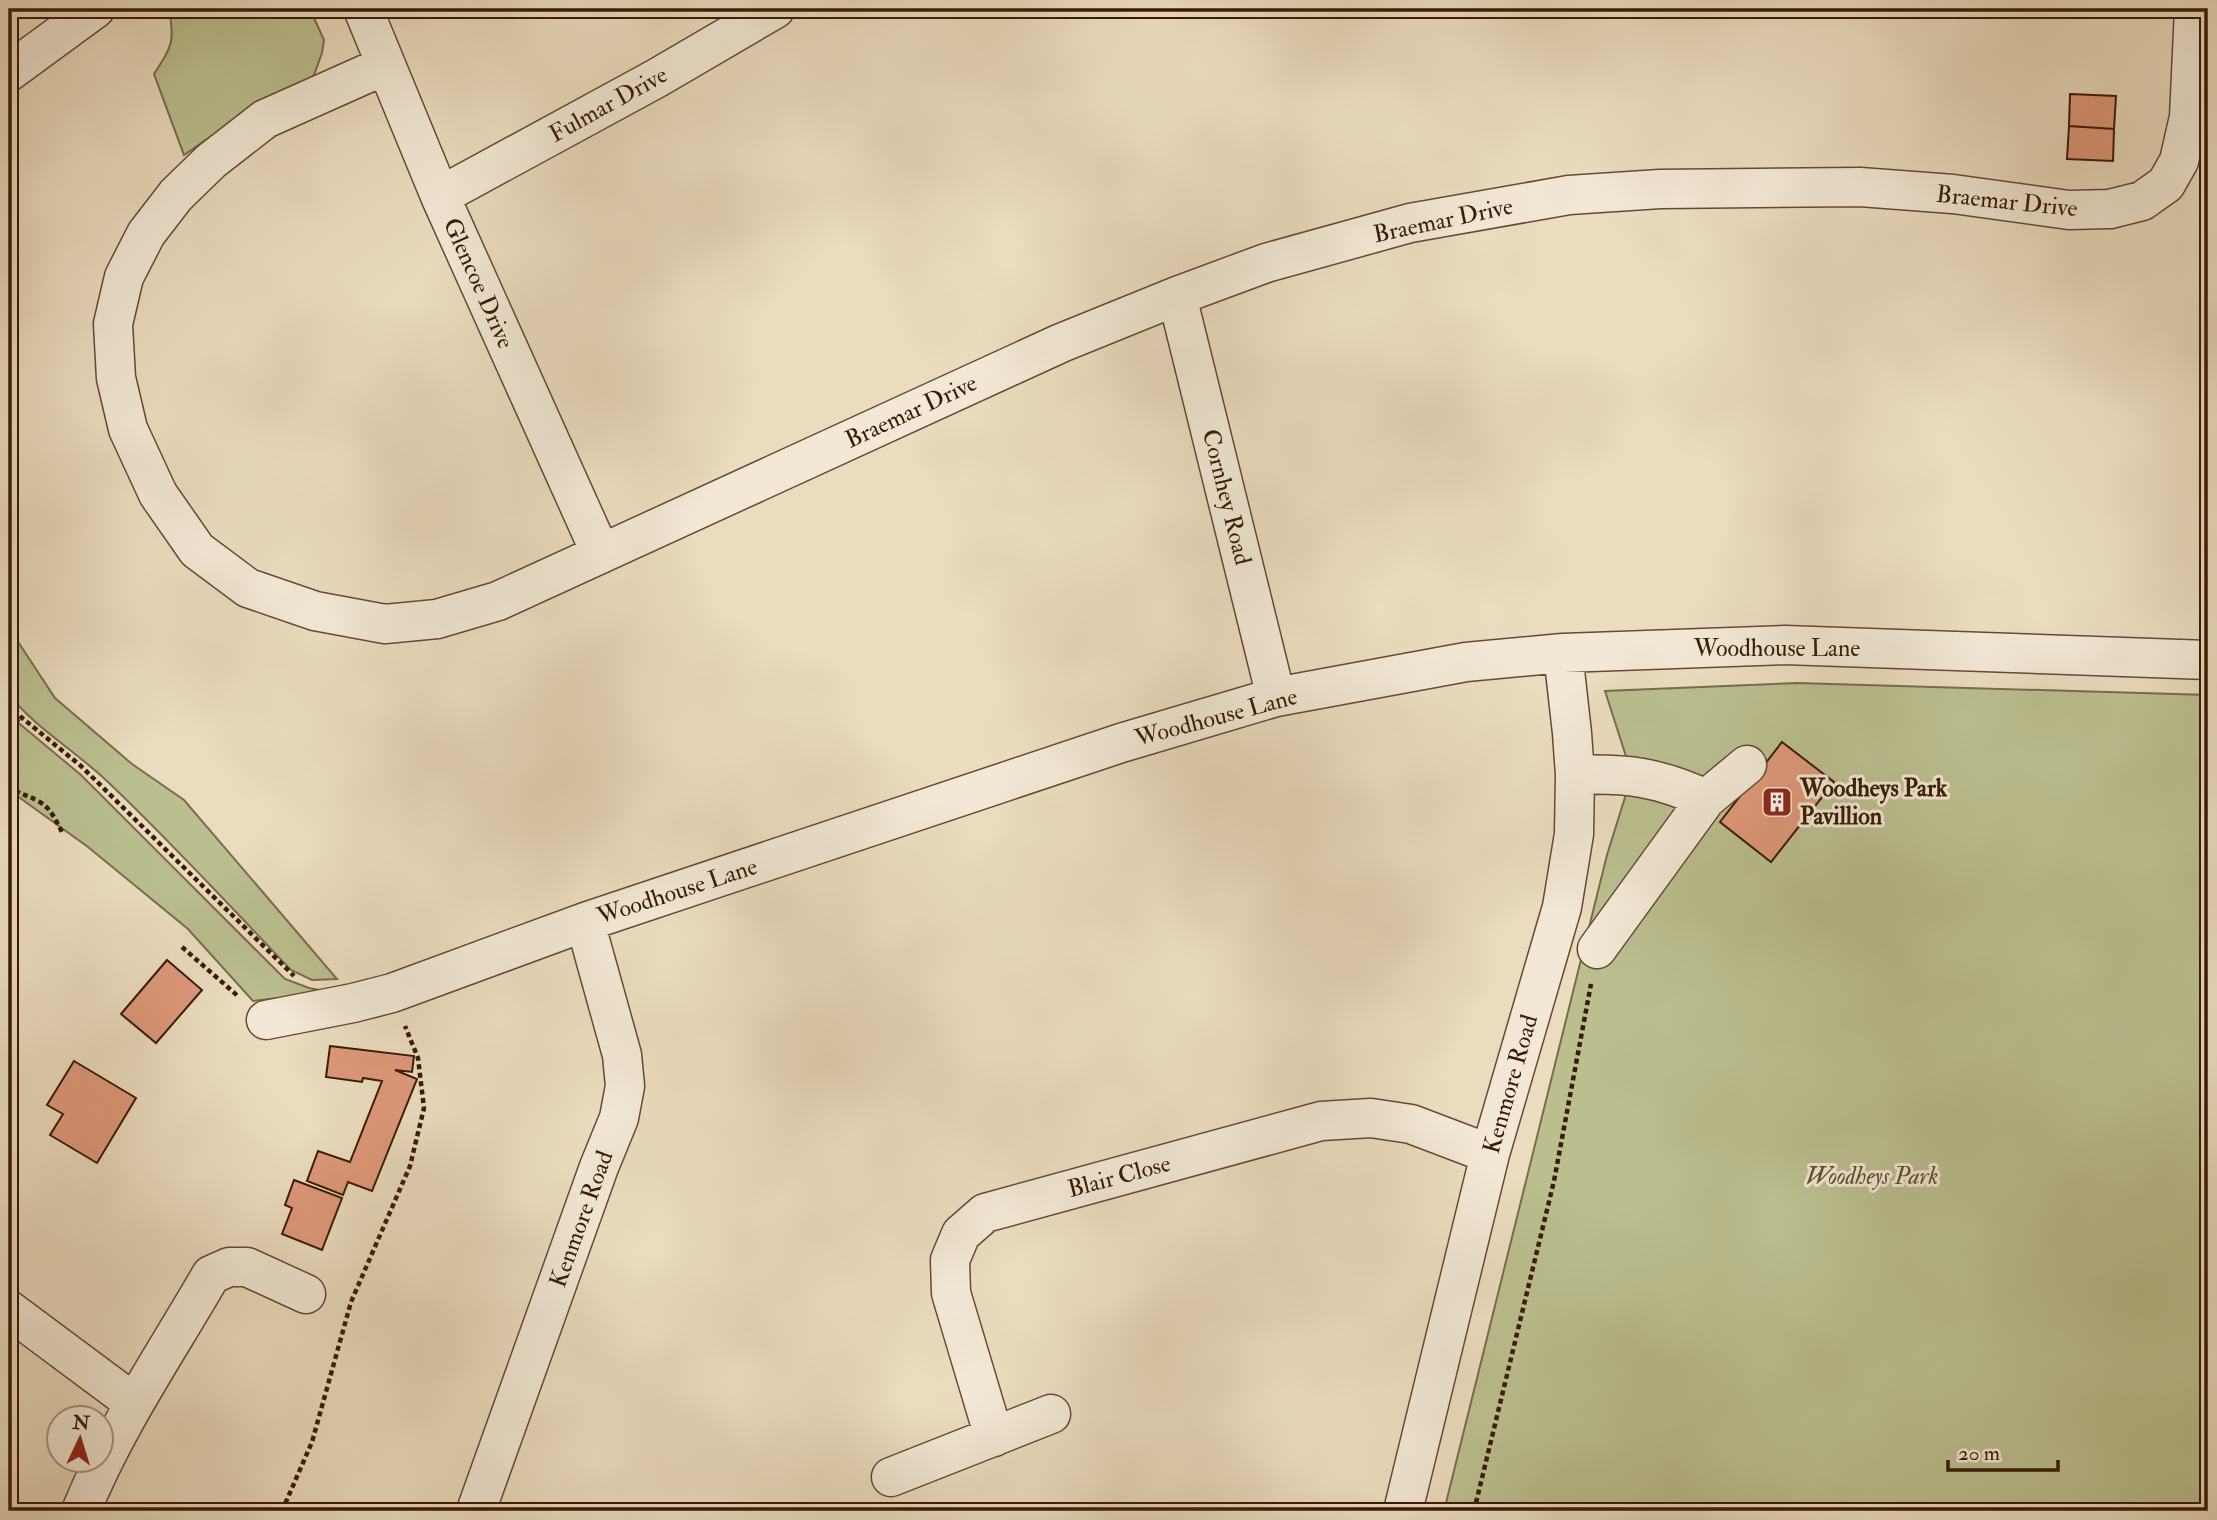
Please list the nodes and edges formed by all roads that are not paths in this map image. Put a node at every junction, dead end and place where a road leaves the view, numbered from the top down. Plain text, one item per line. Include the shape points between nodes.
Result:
1 (95, 9) edge
2 (363, 9) edge
3 (775, 9) edge
4 (2199, 12) edge
5 (386, 65) junction
6 (9, 72) edge
7 (440, 197) junction
8 (1177, 296) junction
9 (601, 554) junction
10 (1563, 653) junction
11 (2208, 660) edge
12 (1276, 698) junction
13 (1747, 765) dead end
14 (1574, 775) junction
15 (1706, 799) junction
16 (585, 922) junction
17 (1597, 949) road end
18 (266, 1020) road end
19 (1489, 1154) junction
20 (306, 1294) dead end
21 (9, 1310) edge
22 (134, 1403) junction
23 (1051, 1414) dead end
24 (994, 1437) junction
25 (891, 1477) dead end
26 (81, 1511) edge
27 (476, 1511) edge
28 (1403, 1511) edge

1 - 6 street
2 - 5 street, Glencoe Drive
3 - 7 street, Fulmar Drive
4 - 8 street, Braemar Drive via 2189,117 2179,162 2166,184 2142,201 2110,209 2068,210 1953,194 1847,187 1569,195 1410,223 1266,263
5 - 7 street, Glencoe Drive
5 - 9 street, Braemar Drive via 265,119 211,161 146,233 124,277 113,324 116,378 128,429 159,494 197,550 248,588 315,611 385,624 437,619 498,601
7 - 9 street, Glencoe Drive
8 - 9 street, Braemar Drive via 1060,343
8 - 12 street, Cornhey Road
10 - 11 street, Woodhouse Lane via 1785,645
10 - 12 street, Woodhouse Lane via 1466,662
10 - 14 street, Kenmore Road
12 - 16 street, Woodhouse Lane via 1121,743
13 - 15 street
14 - 15 street via 1632,775 1676,785
14 - 19 street, Kenmore Road via 1574,834 1562,907
15 - 17 street
16 - 18 street, Woodhouse Lane via 392,993
16 - 27 street, Kenmore Road via 622,1055 625,1086 619,1118
19 - 24 street, Blair Close via 1412,1124 1371,1118 1321,1121 985,1213 961,1234 950,1260 951,1293
19 - 28 street, Kenmore Road
20 - 22 street via 247,1267 229,1267 211,1275
21 - 22 street
22 - 26 street
23 - 24 street
24 - 25 street

